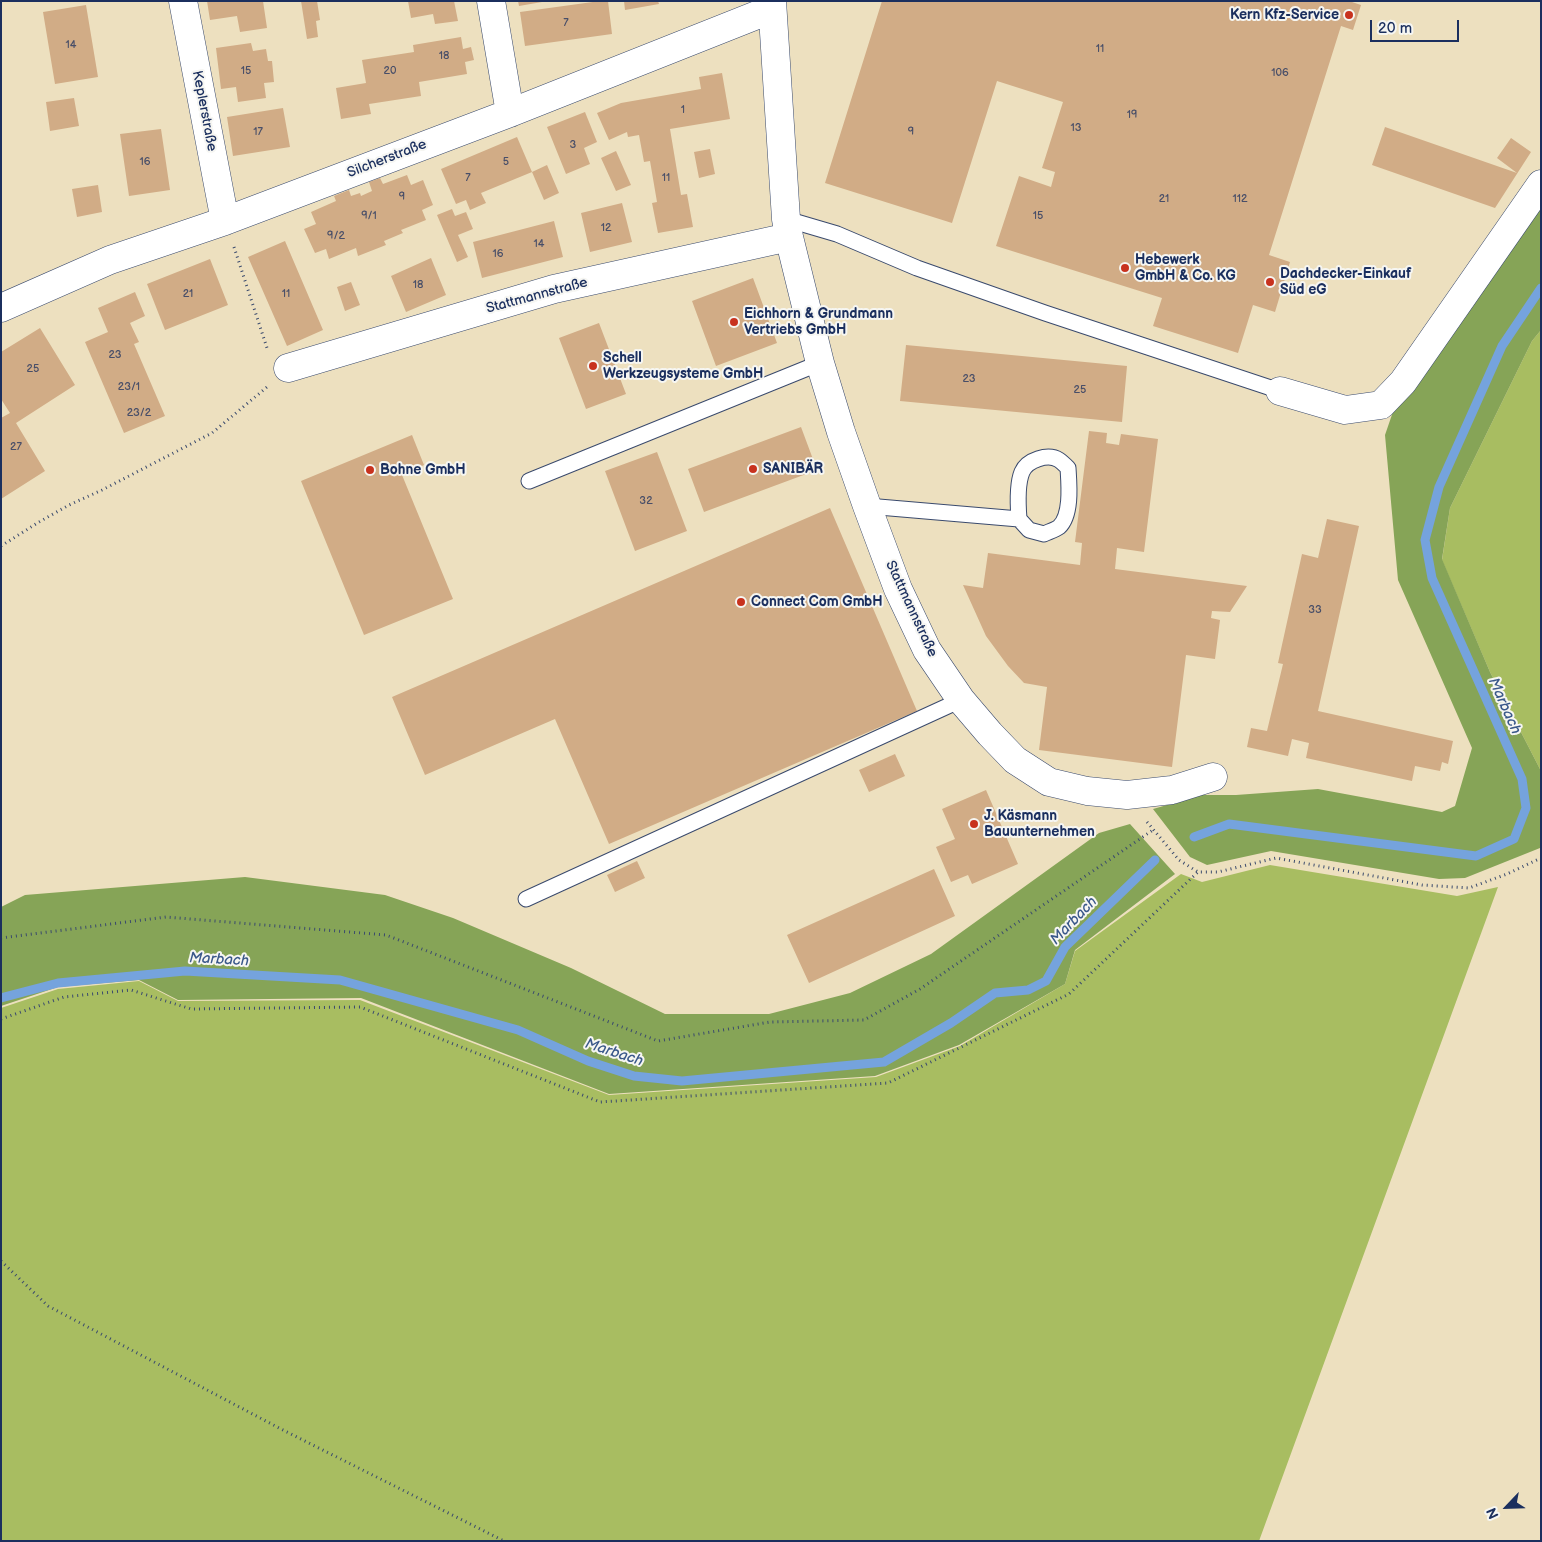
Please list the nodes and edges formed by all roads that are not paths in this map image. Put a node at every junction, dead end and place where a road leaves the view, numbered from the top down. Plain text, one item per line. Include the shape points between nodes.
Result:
1 (183, 1) edge
2 (491, 1) edge
3 (772, 5) edge
4 (510, 113) junction
5 (1541, 184) edge
6 (225, 221) junction
7 (788, 228) junction
8 (1, 308) edge
9 (820, 363) junction
10 (288, 368) road end
11 (1280, 391) joint
12 (529, 481) dead end
13 (867, 506) junction
14 (1019, 519) junction
15 (961, 700) junction
16 (1213, 777) dead end
17 (526, 898) dead end

1 - 6 street, Keplerstraße
2 - 4 street
3 - 4 street, Silcherstraße
3 - 7 street, Stattmannstraße
4 - 6 street, Silcherstraße
5 - 11 street via 1403,382 1381,405 1345,410
6 - 8 street, Silcherstraße via 110,260
7 - 9 street, Stattmannstraße
7 - 10 street, Stattmannstraße via 554,289
7 - 11 lane via 837,234 917,268
9 - 12 lane
9 - 13 street, Stattmannstraße
13 - 14 lane
13 - 15 street, Stattmannstraße via 898,589 927,650
14 - 14 lane via 1029,530 1044,534 1059,527 1068,510 1070,485 1068,468 1058,459 1045,457 1032,461 1022,472 1017,504
15 - 16 street, Stattmannstraße via 1015,760 1050,782 1087,791 1127,795 1172,790
15 - 17 lane

